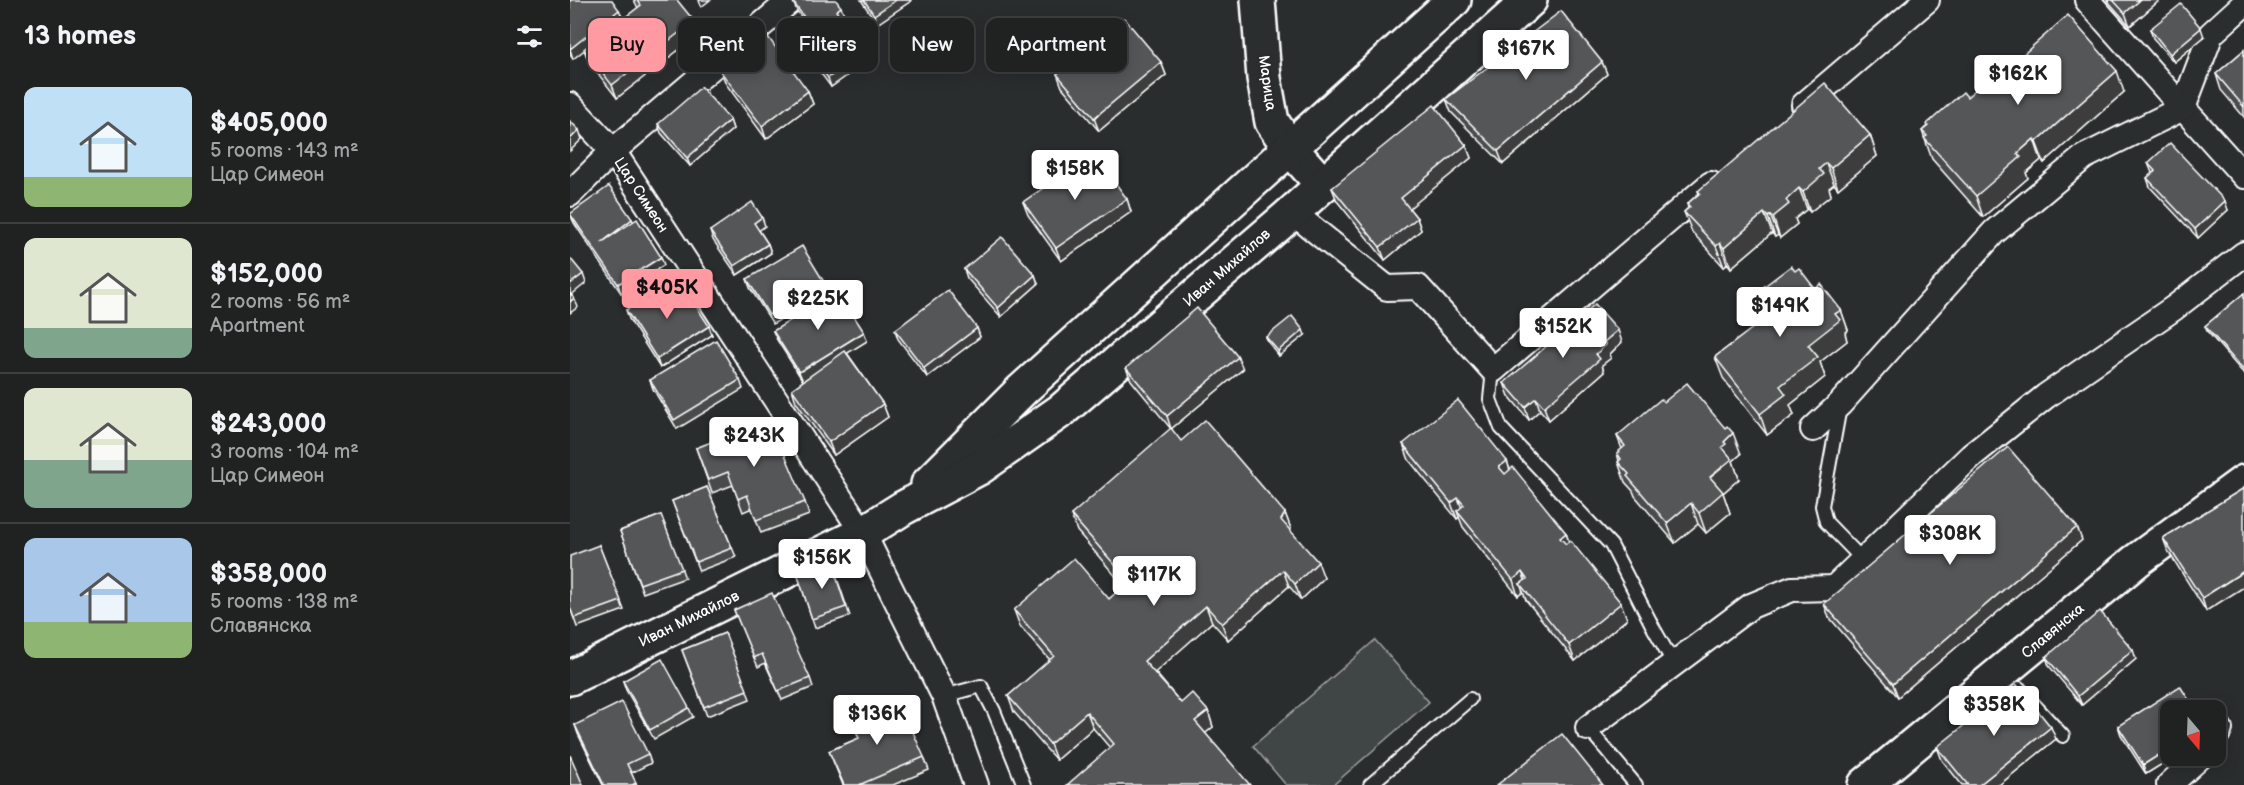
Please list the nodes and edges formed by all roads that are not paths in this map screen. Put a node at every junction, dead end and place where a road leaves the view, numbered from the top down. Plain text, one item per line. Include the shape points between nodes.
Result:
1 (791, 0) edge
2 (1258, 0) edge
3 (1454, 0) edge
4 (1530, 0) edge
5 (1927, 0) edge
6 (2087, 0) edge
7 (2244, 4) edge
8 (570, 105) edge
9 (2183, 108) junction
10 (1783, 123) edge
11 (1290, 148) junction
12 (613, 152) junction
13 (1728, 170) edge
14 (2244, 176) edge
15 (1323, 185) junction
16 (570, 194) edge
17 (1292, 212) junction
18 (2244, 254) edge
19 (1493, 370) junction
20 (1840, 404) junction
21 (1813, 429) dead end
22 (2244, 482) edge
23 (903, 508) junction
24 (863, 533) junction
25 (1863, 560) junction
26 (1671, 665) junction
27 (2004, 672) junction
28 (570, 678) edge
29 (944, 696) junction
30 (1470, 699) dead end
31 (1588, 728) joint
32 (2063, 736) dead end
33 (2190, 766) edge
34 (976, 785) edge
35 (1024, 785) edge
36 (1370, 785) edge
37 (1636, 785) edge
38 (1865, 785) edge
39 (2169, 785) edge

1 - 12 street
2 - 11 street, Марица via 1272,122
3 - 11 street, Иван Михайлов
4 - 15 street, Иван Михайлов
5 - 10 street
6 - 9 street
7 - 9 street via 2211,34
8 - 12 street, Цар Симеон
9 - 14 street
9 - 20 street via 2084,157 1994,232
11 - 15 street, Марица
11 - 23 street, Иван Михайлов via 1022,390
12 - 16 street
12 - 24 street, Цар Симеон
13 - 19 street
15 - 17 street, Иван Михайлов
17 - 19 street via 1387,288 1418,287
17 - 23 street, Иван Михайлов via 1062,410 979,468
18 - 25 street via 2174,308 2046,396 1971,456
19 - 26 lane via 1490,399 1501,428 1611,545
20 - 21 street
20 - 25 lane via 1822,506 1826,522
22 - 27 street, Славянска via 2136,561
23 - 24 street, Иван Михайлов
24 - 28 street, Иван Михайлов
24 - 29 street, Цар Симеон
25 - 26 street via 1834,588 1792,589 1751,606
26 - 31 street
27 - 32 lane
27 - 38 street, Славянска
29 - 34 street, Цар Симеон
29 - 35 lane via 981,686
30 - 36 lane
31 - 37 lane
33 - 39 street

